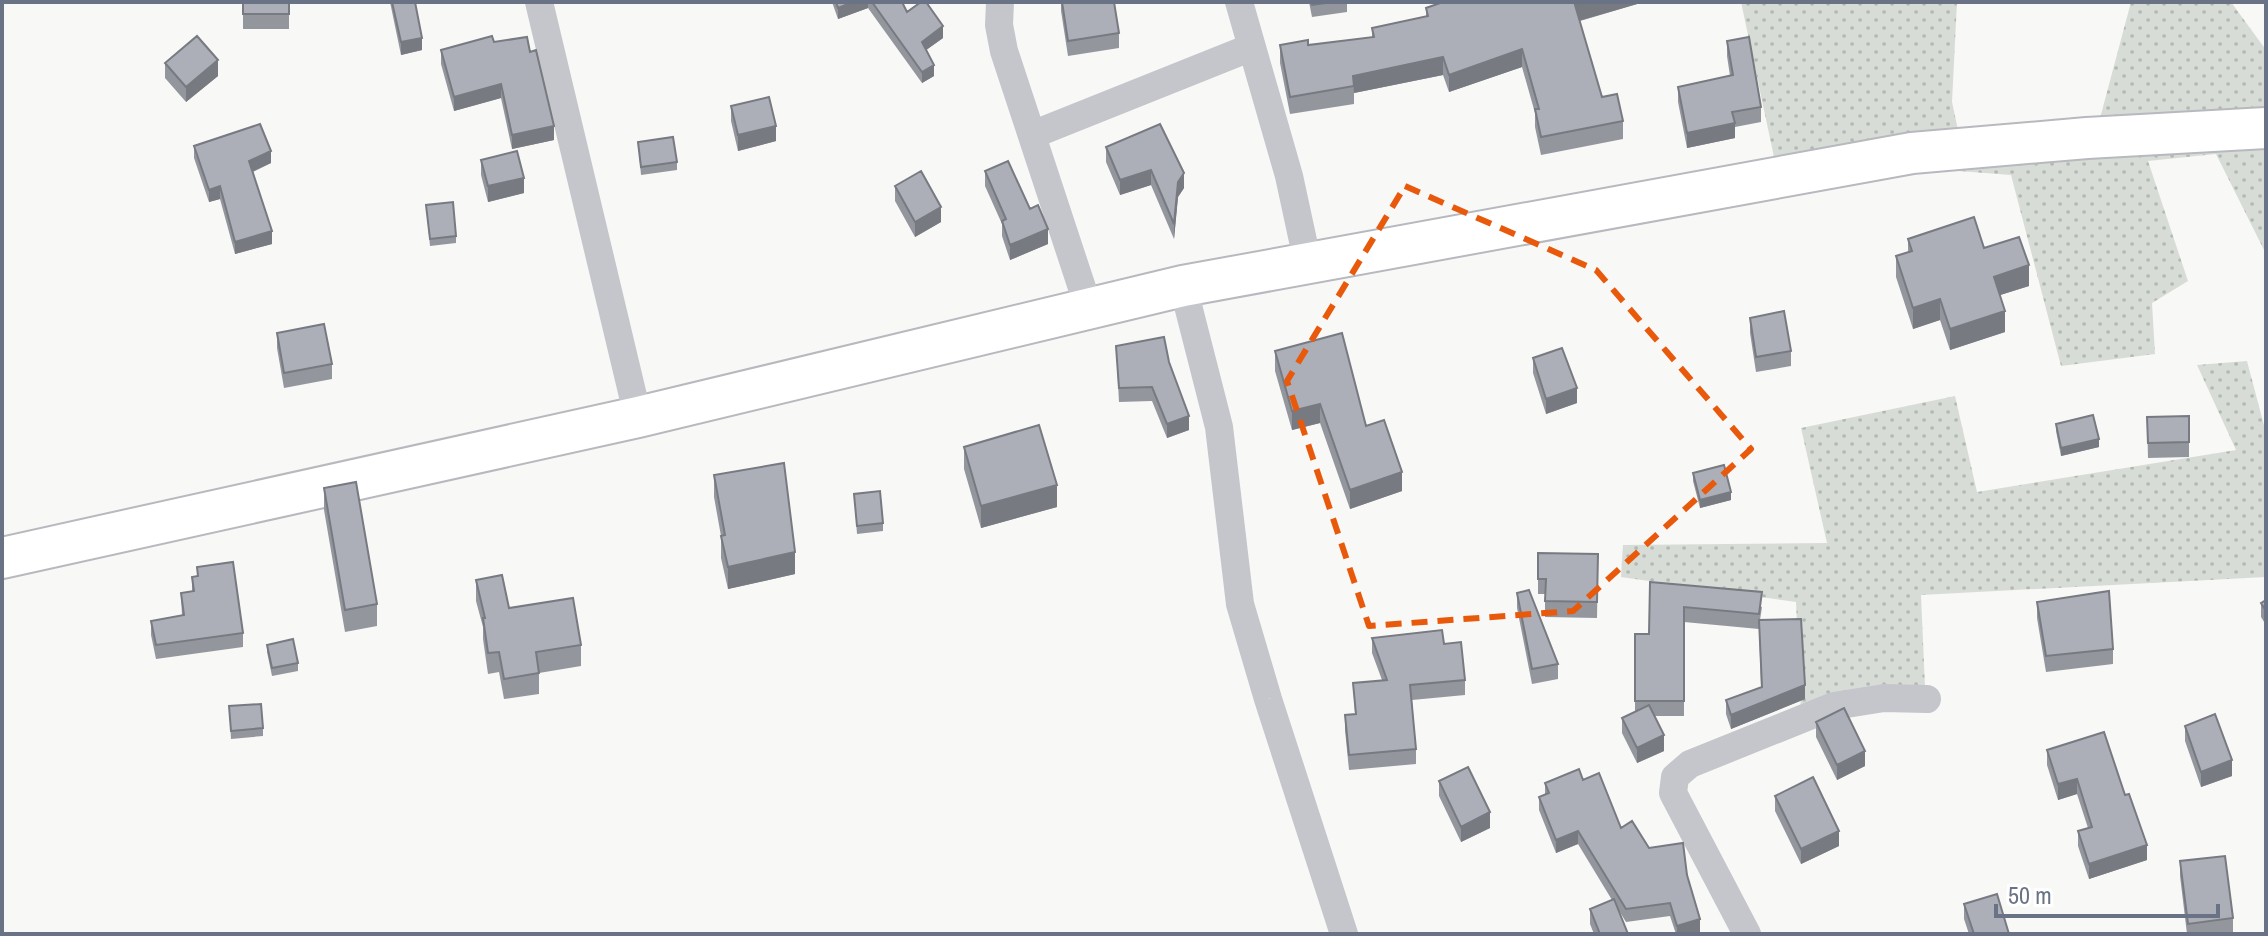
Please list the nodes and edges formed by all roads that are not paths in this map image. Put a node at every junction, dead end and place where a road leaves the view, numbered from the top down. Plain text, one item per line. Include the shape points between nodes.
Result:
1 (539, 2) edge
2 (1000, 2) edge
3 (1239, 2) edge
4 (1252, 47) junction
5 (2266, 128) edge
6 (1032, 135) junction
7 (1308, 264) junction
8 (1183, 286) junction
9 (1089, 309) junction
10 (638, 417) junction
11 (2, 558) edge
12 (1927, 699) dead end
13 (1736, 931) edge
14 (1344, 934) edge

1 - 10 street
2 - 6 street via 1004,51
3 - 4 street
4 - 6 street
4 - 7 street
5 - 7 main road via 1912,153
6 - 9 street
7 - 8 main road
8 - 9 main road
8 - 14 street via 1219,427 1240,604
9 - 10 main road
10 - 11 main road
12 - 13 street via 1884,698 1834,706 1690,764 1675,777 1673,793

